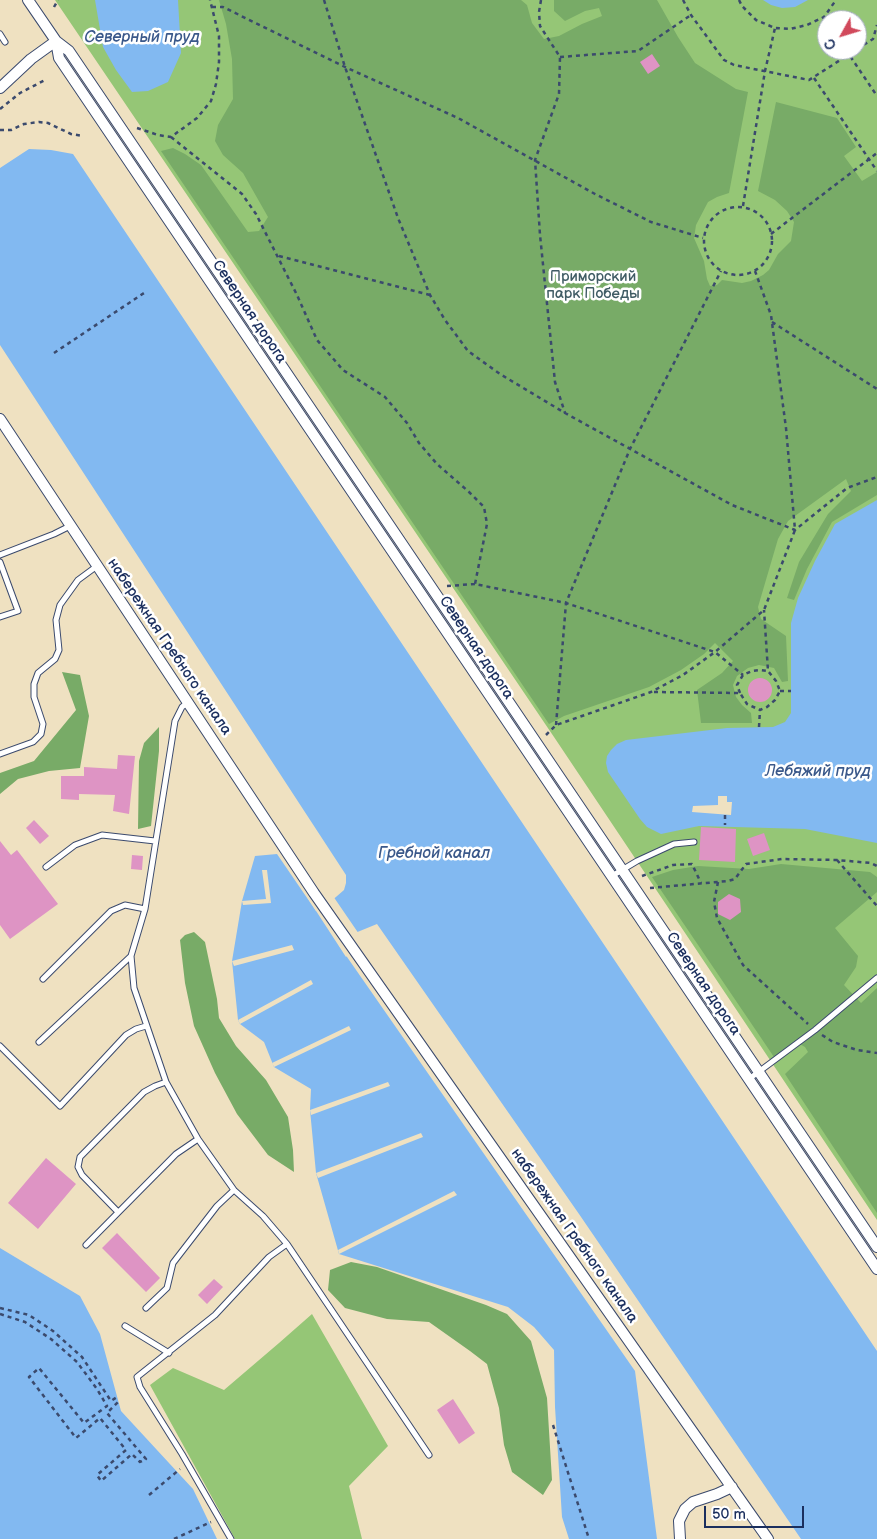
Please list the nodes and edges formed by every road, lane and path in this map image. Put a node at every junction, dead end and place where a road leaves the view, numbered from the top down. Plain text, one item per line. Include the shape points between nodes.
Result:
1 (28, 0) edge
2 (58, 0) edge
3 (210, 0) edge
4 (324, 0) edge
5 (541, 0) edge
6 (684, 0) edge
7 (739, 0) edge
8 (54, 7) dead end
9 (212, 7) junction
10 (691, 15) junction
11 (817, 21) edge
12 (877, 25) edge
13 (775, 28) junction
14 (0, 34) edge
15 (873, 39) junction
16 (5, 42) dead end
17 (56, 42) junction
18 (867, 43) edge
19 (877, 44) edge
20 (560, 57) junction
21 (840, 60) edge
22 (853, 60) edge
23 (345, 67) junction
24 (765, 71) junction
25 (814, 78) junction
26 (46, 80) dead end
27 (0, 88) edge
28 (877, 96) edge
29 (0, 109) edge
30 (136, 128) dead end
31 (0, 130) edge
32 (83, 136) dead end
33 (171, 137) junction
34 (877, 153) edge
35 (868, 159) junction
36 (535, 160) junction
37 (877, 171) edge
38 (743, 206) junction
39 (772, 234) junction
40 (703, 238) junction
41 (278, 255) junction
42 (755, 270) junction
43 (721, 271) junction
44 (144, 293) dead end
45 (430, 295) junction
46 (772, 322) junction
47 (54, 353) dead end
48 (877, 389) edge
49 (564, 413) junction
50 (0, 419) edge
51 (630, 449) junction
52 (877, 476) edge
53 (70, 526) junction
54 (795, 530) junction
55 (0, 555) edge
56 (0, 562) edge
57 (97, 566) junction
58 (475, 584) junction
59 (447, 586) dead end
60 (566, 603) junction
61 (764, 610) junction
62 (0, 617) edge
63 (715, 652) junction
64 (768, 672) junction
65 (743, 676) junction
66 (780, 691) junction
67 (651, 692) junction
68 (791, 692) dead end
69 (740, 693) junction
70 (188, 703) junction
71 (760, 710) junction
72 (556, 725) junction
73 (759, 727) dead end
74 (546, 735) dead end
75 (0, 754) edge
76 (725, 815) dead end
77 (725, 826) dead end
78 (155, 841) junction
79 (694, 842) dead end
80 (837, 860) junction
81 (877, 866) edge
82 (46, 867) dead end
83 (622, 869) junction
84 (612, 876) junction
85 (642, 876) dead end
86 (718, 882) junction
87 (702, 884) junction
88 (650, 888) dead end
89 (877, 906) edge
90 (145, 909) junction
91 (131, 956) junction
92 (877, 978) edge
93 (43, 979) dead end
94 (146, 1026) junction
95 (815, 1030) junction
96 (39, 1042) dead end
97 (0, 1046) edge
98 (877, 1054) edge
99 (759, 1072) junction
100 (749, 1079) junction
101 (166, 1082) junction
102 (198, 1139) junction
103 (234, 1190) junction
104 (118, 1212) junction
105 (286, 1244) junction
106 (86, 1245) dead end
107 (877, 1247) edge
108 (875, 1262) edge
109 (0, 1308) edge
110 (146, 1308) dead end
111 (0, 1314) edge
112 (124, 1326) dead end
113 (169, 1353) junction
114 (117, 1397) dead end
115 (118, 1402) dead end
116 (553, 1424) dead end
117 (429, 1454) dead end
118 (180, 1469) dead end
119 (732, 1487) junction
120 (149, 1496) dead end
121 (214, 1521) dead end
122 (174, 1539) edge
123 (231, 1539) edge
124 (589, 1539) edge
125 (680, 1539) edge
126 (768, 1539) edge

1 - 17 street, Северная дорога
2 - 8 path
3 - 9 path
4 - 23 path
5 - 20 path via 540,26
6 - 10 path
7 - 13 path via 756,20
9 - 23 path via 223,7
9 - 33 path via 219,36 220,62 216,84 210,102 197,118
10 - 20 path via 638,51
10 - 24 path via 724,60
11 - 13 path via 790,29
12 - 15 path
13 - 24 path
14 - 16 lane
15 - 18 path
15 - 19 path
17 - 27 street via 31,59
17 - 83 street, Северная дорога via 69,51
17 - 84 street, Северная дорога via 59,58
20 - 36 path via 559,94
21 - 25 path
22 - 28 path
23 - 36 path via 458,118
23 - 45 path via 398,218
24 - 25 path via 809,80
24 - 38 path
25 - 35 path
26 - 29 path
30 - 33 path
31 - 32 path via 39,122
33 - 41 path via 242,194
34 - 35 path
35 - 37 path
35 - 39 path
36 - 40 path via 651,222
36 - 49 path via 555,382
38 - 39 path via 761,216
38 - 40 path via 726,208 712,217
39 - 42 path via 769,255
40 - 43 path via 707,257
41 - 45 path
41 - 58 path via 316,340 343,370 385,397 437,464 484,507 487,524
42 - 43 path via 738,275
42 - 46 path
43 - 51 path
44 - 47 path
45 - 49 path via 468,351
46 - 48 path
46 - 54 path
49 - 51 path
50 - 53 street, набережная Гребного канала
51 - 54 path via 732,505
51 - 60 path
52 - 54 path via 847,488
53 - 55 lane
53 - 57 street, набережная Гребного канала
54 - 61 path
56 - 62 lane via 18,611
57 - 70 street, набережная Гребного канала
57 - 75 lane via 78,580 60,605 56,620 59,650 55,659 38,673 34,684 34,697 43,724 40,734 33,742
58 - 59 path
58 - 60 path
60 - 63 path
60 - 72 path
61 - 63 path
61 - 64 path
63 - 65 path
63 - 67 path via 683,675
64 - 65 path via 752,671
64 - 66 path
65 - 69 path via 737,684
66 - 68 path
66 - 71 path via 775,700
67 - 69 path
67 - 72 path
69 - 71 path via 747,704
70 - 78 lane via 182,707 175,721
70 - 119 street, набережная Гребного канала via 314,892
71 - 73 path
72 - 74 path
76 - 77 path
78 - 82 lane via 102,835 75,845
78 - 90 lane
79 - 83 lane via 674,844
80 - 81 path
80 - 86 path via 782,859 746,864 735,879
80 - 89 path
83 - 84 lane
83 - 99 street, Северная дорога
84 - 100 street, Северная дорога
85 - 87 path via 673,865 692,864
86 - 87 path
86 - 95 path via 714,902 717,918 743,965
87 - 88 path
90 - 91 lane
90 - 93 lane via 125,905 111,911
91 - 94 lane via 134,988
91 - 96 lane
92 - 95 lane
94 - 97 lane via 126,1035 60,1106
94 - 101 lane
95 - 98 path via 833,1042
95 - 99 lane
99 - 100 lane
99 - 107 street, Северная дорога
100 - 108 street, Северная дорога
101 - 102 lane
101 - 104 lane via 144,1092 80,1157 78,1167 82,1175
102 - 103 lane
102 - 104 lane via 176,1154
103 - 105 lane via 263,1216
103 - 110 lane via 217,1206 173,1263 167,1288
104 - 106 lane
105 - 113 lane via 268,1257 215,1315
105 - 117 lane
109 - 114 path via 29,1315 52,1331 82,1357 111,1401
111 - 115 path via 24,1322 51,1339 77,1362 97,1389 107,1406 84,1423 39,1368 29,1377 76,1438 100,1418 126,1450 96,1475 101,1481 132,1454 140,1462 146,1459 107,1413
112 - 113 lane
113 - 123 lane via 137,1377 140,1387
116 - 124 path
118 - 120 path
119 - 125 street via 693,1502 684,1509 679,1521
119 - 126 street, набережная Гребного канала
121 - 122 path

